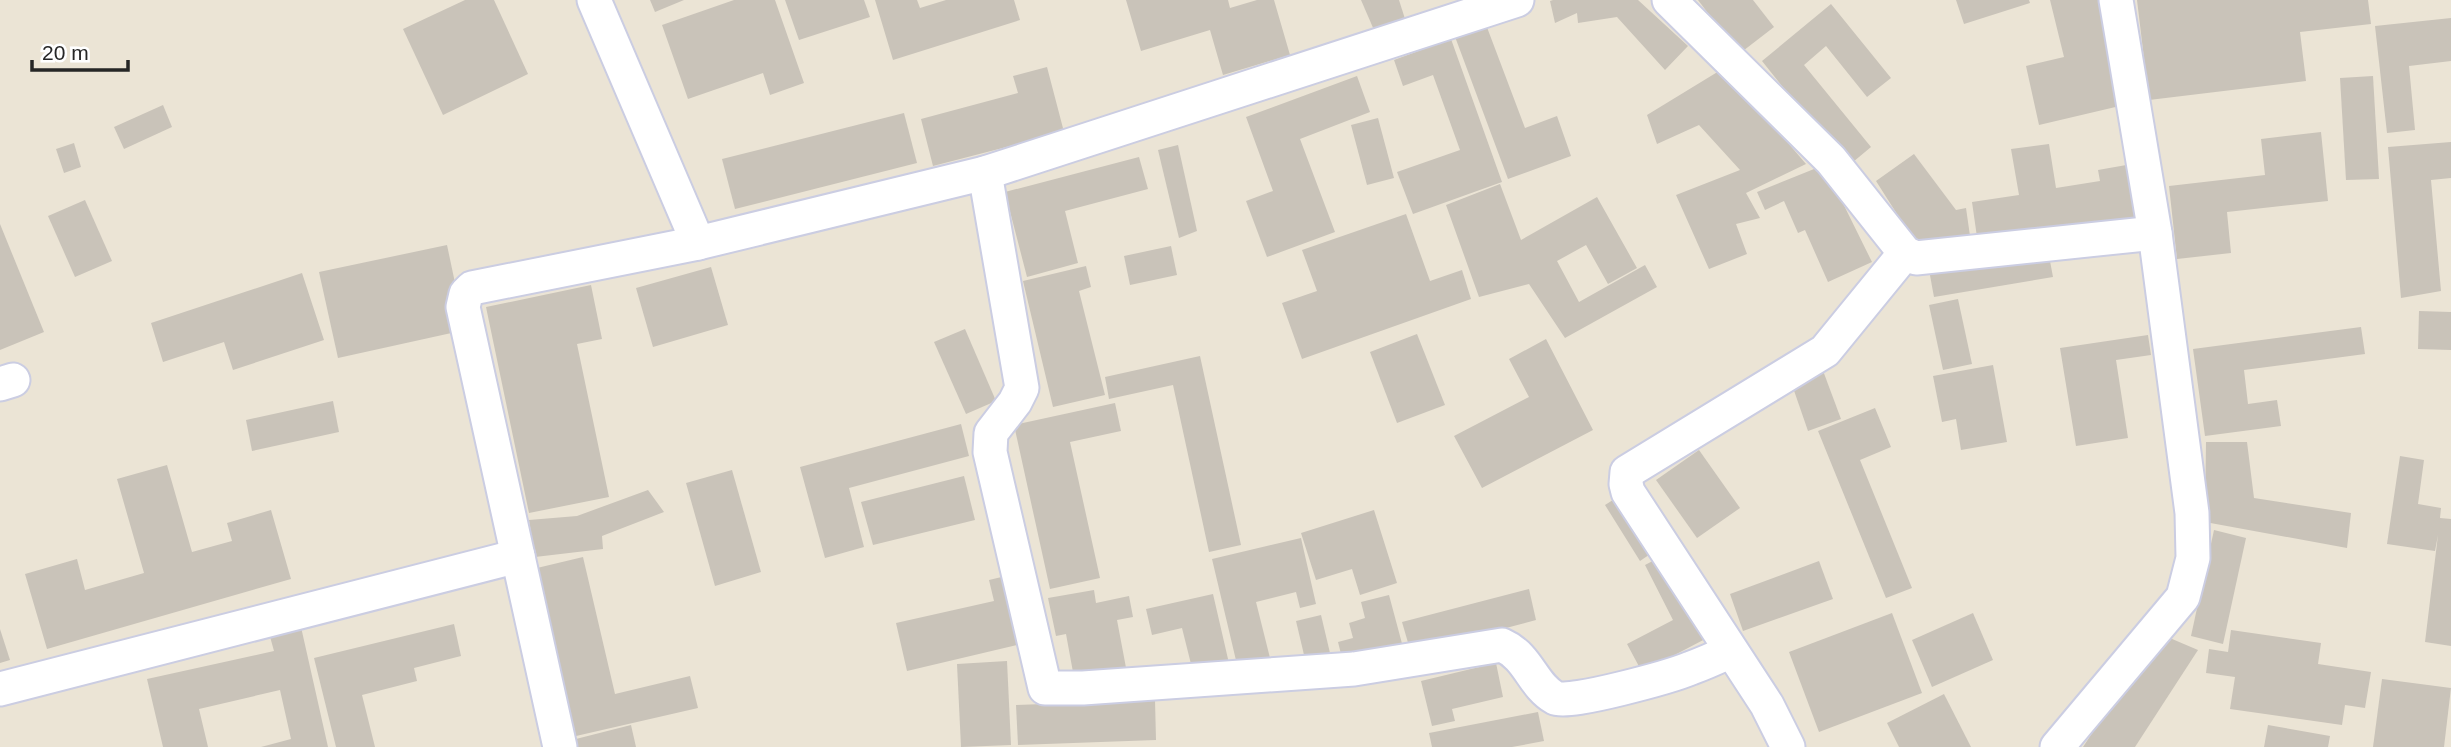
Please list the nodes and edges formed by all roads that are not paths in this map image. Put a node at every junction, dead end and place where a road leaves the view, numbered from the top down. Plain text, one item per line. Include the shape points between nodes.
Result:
1 (594, 0) edge
2 (1517, 0) edge
3 (1669, 0) edge
4 (2116, 0) edge
5 (985, 173) junction
6 (2155, 233) junction
7 (698, 243) junction
8 (1905, 253) junction
9 (518, 556) junction
10 (1731, 651) junction
11 (0, 689) edge
12 (561, 747) edge
13 (1788, 747) edge
14 (2057, 747) edge

1 - 7 street
2 - 5 street
3 - 8 street via 1831,160
4 - 6 street
5 - 7 street
5 - 10 street via 1021,388 991,433 990,452 1045,688 1354,669 1502,645 1515,651 1545,692 1558,700 1579,699 1689,669
6 - 8 street via 1916,258
6 - 14 street via 2192,513 2193,558 2182,597
7 - 9 street via 481,286 466,294 463,307
8 - 10 street via 1825,351 1627,472 1628,492
9 - 11 street
9 - 12 street
10 - 13 street

